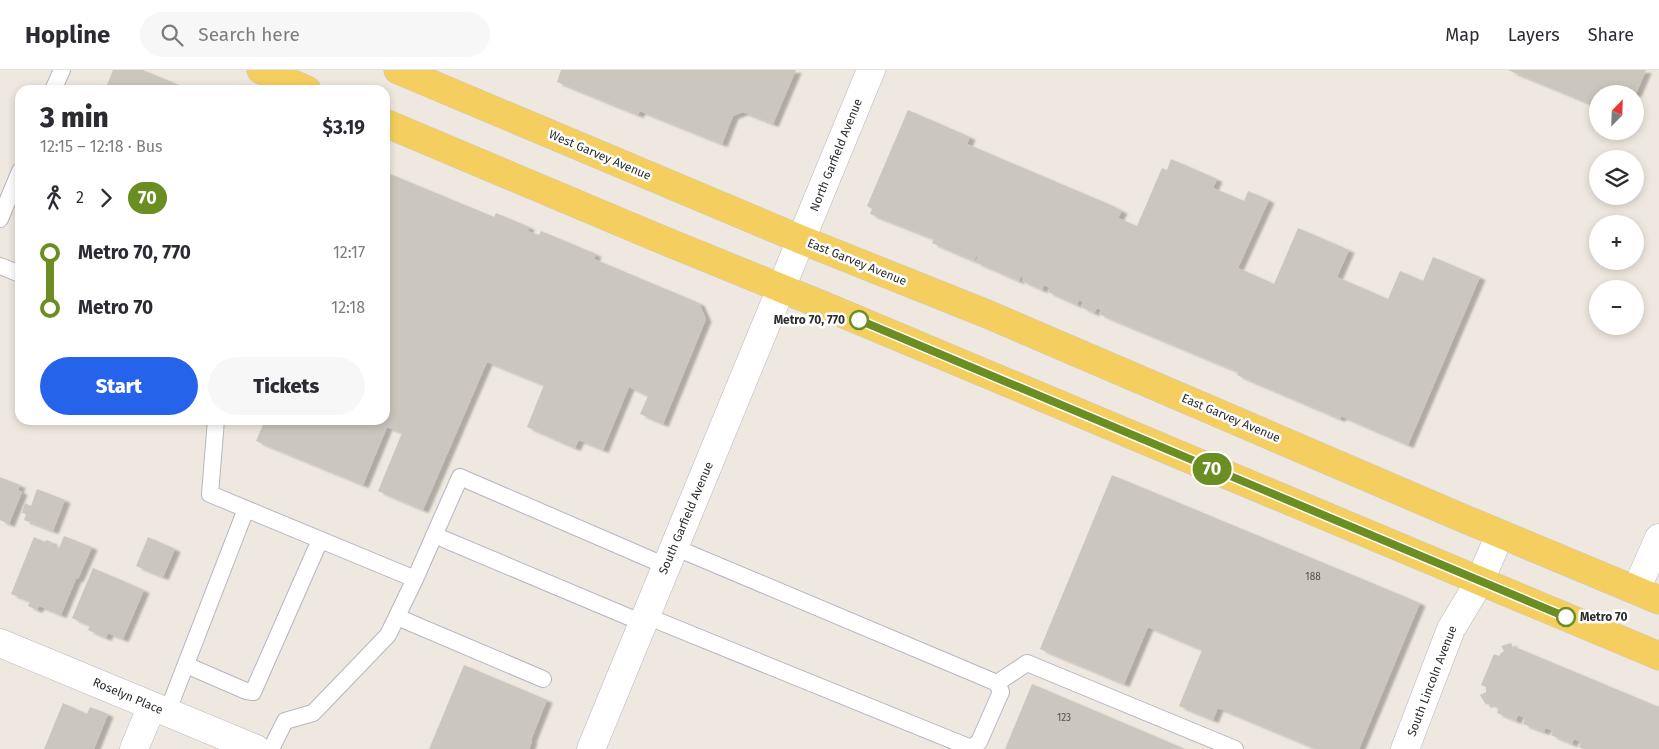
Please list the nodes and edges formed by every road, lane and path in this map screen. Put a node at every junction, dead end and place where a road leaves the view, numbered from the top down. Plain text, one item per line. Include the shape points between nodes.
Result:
1 (62, 70) edge
2 (398, 70) edge
3 (871, 70) edge
4 (271, 75) edge
5 (56, 85) edge
6 (295, 85) edge
7 (390, 125) edge
8 (15, 183) edge
9 (0, 219) edge
10 (802, 240) junction
11 (0, 266) edge
12 (15, 272) edge
13 (781, 288) junction
14 (216, 425) edge
15 (246, 509) junction
16 (1500, 534) junction
17 (434, 535) junction
18 (1659, 538) edge
19 (320, 540) junction
20 (670, 556) junction
21 (414, 579) junction
22 (1480, 581) junction
23 (1647, 595) edge
24 (397, 617) junction
25 (644, 619) junction
26 (0, 643) edge
27 (1659, 656) edge
28 (186, 665) junction
29 (543, 679) dead end
30 (997, 683) junction
31 (159, 709) junction
32 (1411, 747) edge
33 (134, 749) edge
34 (256, 749) edge
35 (271, 749) edge
36 (591, 749) edge
37 (1235, 749) edge

1 - 5 lane
2 - 10 main road, West Garvey Avenue
3 - 10 main road, North Garfield Avenue
4 - 6 main road
7 - 13 main road
8 - 9 lane
10 - 13 main road, North Garfield Avenue
10 - 16 main road, East Garvey Avenue via 987,314
11 - 12 lane
13 - 20 main road, South Garfield Avenue
13 - 22 main road
14 - 15 lane via 210,494
15 - 19 lane
15 - 28 lane
16 - 22 main road, South Lincoln Avenue
16 - 23 main road, East Garvey Avenue
17 - 20 lane via 460,478
17 - 21 lane
17 - 25 lane
18 - 23 main road
19 - 21 lane
19 - 28 lane via 253,692
20 - 25 main road, South Garfield Avenue
20 - 30 lane
21 - 24 lane
22 - 27 main road
22 - 32 main road, South Lincoln Avenue via 1451,629
24 - 29 lane
24 - 35 lane via 388,636 313,713 285,721
25 - 30 lane via 971,748 979,742 1001,692
25 - 36 main road, South Garfield Avenue
26 - 31 main road, Roselyn Place
28 - 31 lane
30 - 37 lane via 1027,663
31 - 33 main road
31 - 34 main road, Roselyn Place

